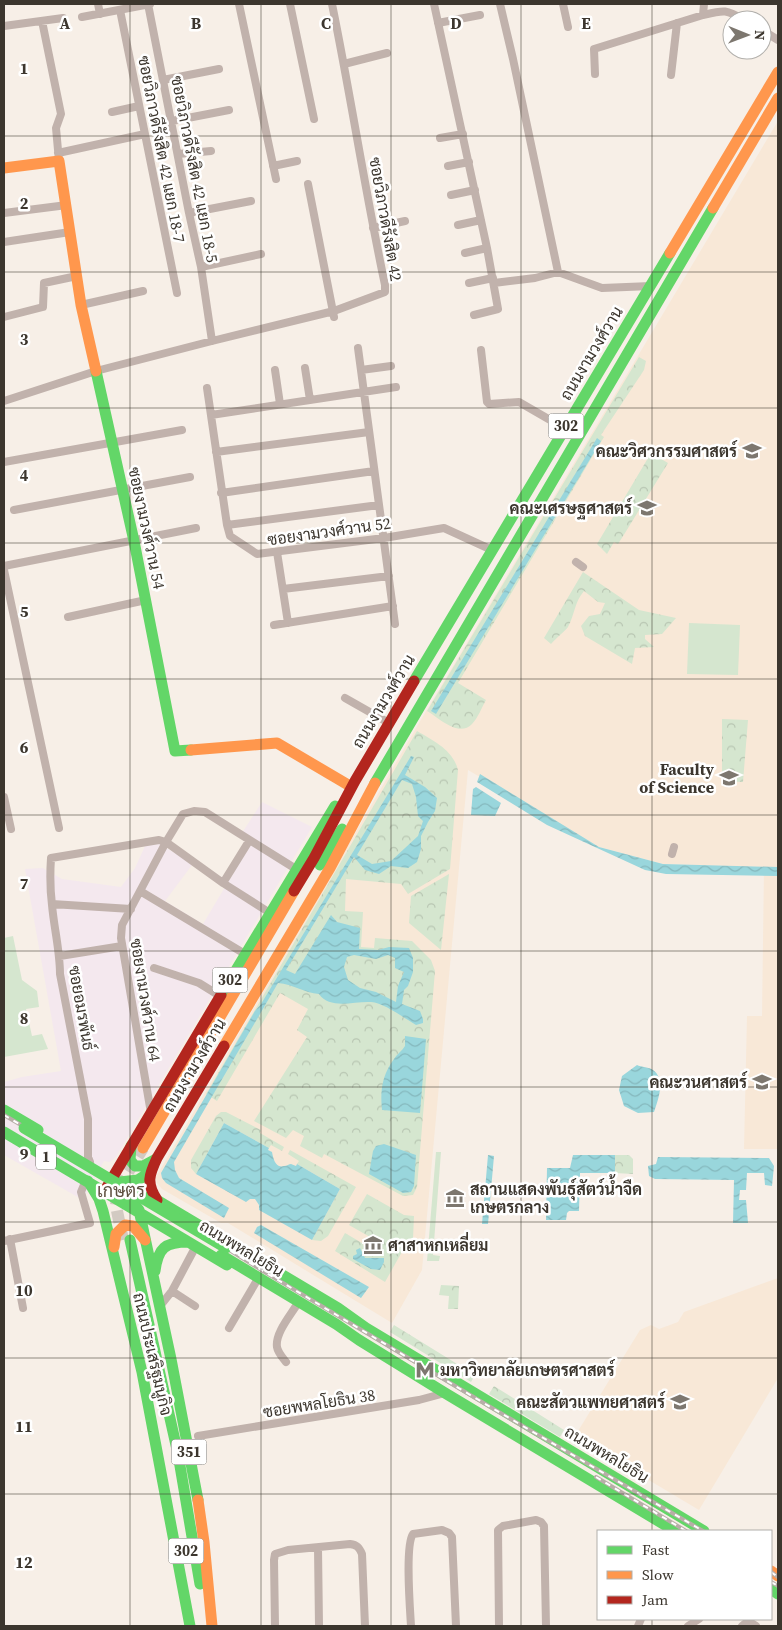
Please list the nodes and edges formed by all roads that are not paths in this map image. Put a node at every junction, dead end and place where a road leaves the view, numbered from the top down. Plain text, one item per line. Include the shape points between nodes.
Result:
1 (98, 4) edge
2 (149, 4) edge
3 (239, 4) edge
4 (290, 4) edge
5 (332, 4) edge
6 (434, 4) edge
7 (500, 4) edge
8 (563, 4) edge
9 (704, 4) edge
10 (120, 10) junction
11 (722, 12) edge
12 (100, 14) junction
13 (480, 15) dead end
14 (703, 15) junction
15 (82, 17) dead end
16 (63, 18) dead end
17 (42, 21) junction
18 (438, 23) junction
19 (677, 23) junction
20 (4, 26) edge
21 (568, 27) dead end
22 (387, 53) dead end
23 (344, 64) junction
24 (218, 69) dead end
25 (778, 72) edge
26 (596, 74) dead end
27 (671, 75) dead end
28 (164, 80) junction
29 (778, 98) edge
30 (139, 106) junction
31 (229, 110) dead end
32 (112, 112) dead end
33 (314, 119) dead end
34 (172, 121) junction
35 (145, 134) junction
36 (462, 134) junction
37 (440, 138) dead end
38 (210, 151) dead end
39 (178, 154) junction
40 (58, 157) junction
41 (296, 161) dead end
42 (469, 162) junction
43 (274, 166) junction
44 (448, 166) dead end
45 (4, 168) edge
46 (276, 179) dead end
47 (308, 184) dead end
48 (475, 190) junction
49 (451, 195) dead end
50 (251, 201) dead end
51 (66, 206) junction
52 (4, 213) edge
53 (189, 213) junction
54 (481, 220) junction
55 (405, 221) dead end
56 (458, 225) dead end
57 (373, 228) junction
58 (70, 232) junction
59 (4, 242) edge
60 (487, 248) junction
61 (465, 253) dead end
62 (261, 254) dead end
63 (201, 267) junction
64 (558, 272) junction
65 (77, 276) junction
66 (494, 281) junction
67 (469, 283) dead end
68 (651, 286) junction
69 (143, 291) dead end
70 (176, 293) dead end
71 (82, 305) junction
72 (334, 314) junction
73 (474, 314) dead end
74 (4, 317) edge
75 (212, 341) junction
76 (358, 348) dead end
77 (481, 350) dead end
78 (391, 366) dead end
79 (305, 368) dead end
80 (275, 370) dead end
81 (361, 370) junction
82 (96, 371) junction
83 (396, 387) dead end
84 (207, 388) dead end
85 (364, 392) junction
86 (310, 400) junction
87 (4, 401) edge
88 (280, 404) junction
89 (211, 415) junction
90 (564, 428) junction
91 (182, 430) dead end
92 (369, 432) junction
93 (112, 442) junction
94 (216, 452) junction
95 (4, 462) edge
96 (374, 472) junction
97 (190, 477) dead end
98 (122, 490) junction
99 (221, 493) junction
100 (379, 505) junction
101 (14, 510) dead end
102 (227, 525) junction
103 (196, 528) dead end
104 (384, 538) junction
105 (134, 541) junction
106 (492, 550) junction
107 (277, 552) junction
108 (4, 566) edge
109 (4, 570) edge
110 (389, 576) junction
111 (283, 589) junction
112 (146, 600) junction
113 (393, 606) junction
114 (68, 617) dead end
115 (288, 623) junction
116 (396, 624) dead end
117 (274, 625) dead end
118 (345, 698) dead end
119 (389, 723) junction
120 (352, 783) junction
121 (4, 797) edge
122 (11, 828) dead end
123 (59, 828) dead end
124 (249, 841) junction
125 (166, 842) junction
126 (296, 870) junction
127 (223, 883) junction
128 (140, 891) junction
129 (52, 904) junction
130 (131, 909) junction
131 (270, 913) junction
132 (122, 946) junction
133 (245, 954) junction
134 (60, 956) junction
135 (154, 968) dead end
136 (220, 996) junction
137 (4, 1110) edge
138 (151, 1113) junction
139 (4, 1116) edge
140 (4, 1125) edge
141 (4, 1132) edge
142 (22, 1132) junction
143 (70, 1149) junction
144 (145, 1150) junction
145 (90, 1162) junction
146 (60, 1166) junction
147 (149, 1173) junction
148 (87, 1181) junction
149 (113, 1183) junction
150 (154, 1198) junction
151 (127, 1201) junction
152 (140, 1213) junction
153 (105, 1219) junction
154 (200, 1225) junction
155 (108, 1233) junction
156 (7, 1240) edge
157 (146, 1240) junction
158 (194, 1244) junction
159 (223, 1251) junction
160 (114, 1254) junction
161 (154, 1280) junction
162 (256, 1282) junction
163 (172, 1291) junction
164 (160, 1306) junction
165 (195, 1306) dead end
166 (296, 1306) junction
167 (23, 1308) dead end
168 (229, 1328) dead end
169 (366, 1328) junction
170 (359, 1340) junction
171 (286, 1362) dead end
172 (444, 1393) junction
173 (198, 1436) dead end
174 (673, 1530) edge
175 (702, 1530) edge
176 (318, 1548) junction
177 (745, 1622) edge
178 (190, 1626) edge
179 (196, 1626) edge
180 (207, 1626) edge
181 (212, 1626) edge
182 (275, 1626) edge
183 (319, 1626) edge
184 (365, 1626) edge
185 (411, 1626) edge
186 (456, 1626) edge
187 (499, 1626) edge
188 (546, 1626) edge
189 (756, 1626) edge

1 - 12 street
2 - 10 street
2 - 28 street, ซอยวิภาวดีรังสิต 42 แยก 18-5
3 - 43 street
4 - 33 street
5 - 23 street, ซอยวิภาวดีรังสิต 42
6 - 18 street
7 - 64 street
8 - 21 street
9 - 14 street
10 - 12 street
10 - 30 street, ซอยวิภาวดีรังสิต 42 แยก 18-7
11 - 14 street
12 - 15 street
13 - 18 street
14 - 19 street
16 - 17 street
17 - 20 street
17 - 40 street, ซอยงามวงศ์วาน 54 via 62,114 56,128
18 - 36 street
19 - 26 street via 594,49
19 - 27 street
22 - 23 street
23 - 57 street, ซอยวิภาวดีรังสิต 42
24 - 28 street
25 - 68 main road, ถนนงามวงศ์วาน / 302
28 - 34 street, ซอยวิภาวดีรังสิต 42 แยก 18-5
29 - 144 main road, ถนนงามวงศ์วาน / 302 via 370,791 340,832
30 - 32 street
30 - 35 street, ซอยวิภาวดีรังสิต 42 แยก 18-7
31 - 34 street
34 - 39 street, ซอยวิภาวดีรังสิต 42 แยก 18-5
35 - 40 street
35 - 70 street, ซอยวิภาวดีรังสิต 42 แยก 18-7
36 - 37 street
36 - 42 street
38 - 39 street
39 - 53 street, ซอยวิภาวดีรังสิต 42 แยก 18-5
40 - 45 main road
40 - 51 main road, ซอยงามวงศ์วาน 54
41 - 43 street
42 - 44 street
42 - 48 street
43 - 46 street
47 - 72 street
48 - 49 street
48 - 54 street
50 - 53 street
51 - 52 street
51 - 58 main road, ซอยงามวงศ์วาน 54
53 - 63 street, ซอยวิภาวดีรังสิต 42 แยก 18-5
54 - 56 street
54 - 60 street
55 - 57 street
57 - 72 street, ซอยวิภาวดีรังสิต 42 via 385,292
58 - 59 street
58 - 65 main road, ซอยงามวงศ์วาน 54
60 - 61 street
60 - 66 street
62 - 63 street
63 - 75 street, ซอยวิภาวดีรังสิต 42 แยก 18-5
64 - 66 street via 535,278
64 - 68 street via 602,288
65 - 71 main road, ซอยงามวงศ์วาน 54
65 - 74 street via 44,283 43,307
66 - 67 street
66 - 73 street via 498,309
68 - 90 main road, ถนนงามวงศ์วาน / 302
69 - 71 street
71 - 82 main road, ซอยงามวงศ์วาน 54
72 - 75 street, ซอยวิภาวดีรังสิต 42
75 - 82 street, ซอยวิภาวดีรังสิต 42
76 - 81 street
77 - 90 street via 488,404 519,402
78 - 81 street
79 - 86 street
80 - 88 street
81 - 85 street
82 - 87 street, ซอยวิภาวดีรังสิต 42
82 - 93 main road, ซอยงามวงศ์วาน 54
83 - 85 street
84 - 89 street, ซอยงามวงศ์วาน 52
85 - 86 street
85 - 92 street
86 - 88 street
88 - 89 street
89 - 94 street, ซอยงามวงศ์วาน 52
90 - 106 main road, ถนนงามวงศ์วาน / 302
91 - 93 street
92 - 94 street
92 - 96 street
93 - 95 street
93 - 98 main road, ซอยงามวงศ์วาน 54
94 - 99 street, ซอยงามวงศ์วาน 52
96 - 99 street
96 - 100 street
97 - 98 street
98 - 101 street
98 - 105 main road, ซอยงามวงศ์วาน 54
99 - 102 street, ซอยงามวงศ์วาน 52
100 - 102 street
100 - 104 street
102 - 107 street, ซอยงามวงศ์วาน 52 via 230,536 257,554
103 - 105 street
104 - 106 street, ซอยงามวงศ์วาน 52 via 444,528
104 - 107 street, ซอยงามวงศ์วาน 52
104 - 110 street
105 - 108 street
105 - 112 main road, ซอยงามวงศ์วาน 54
106 - 119 main road, ถนนงามวงศ์วาน / 302
107 - 111 street
109 - 123 street
110 - 111 street
110 - 113 street
111 - 115 street
112 - 114 street
112 - 120 main road, ซอยงามวงศ์วาน 54 via 175,751 277,743
113 - 115 street
113 - 116 street
115 - 117 street
118 - 119 street
119 - 120 main road, ถนนงามวงศ์วาน / 302
120 - 126 main road, ถนนงามวงศ์วาน / 302
120 - 144 main road, ถนนงามวงศ์วาน / 302 via 314,858
121 - 122 street
124 - 125 street, ซอยงามวงศ์วาน 64 via 205,812 194,810 183,814
124 - 126 street, ซอยงามวงศ์วาน 64
124 - 127 street
125 - 127 street
125 - 128 street, ซอยงามวงศ์วาน 64
125 - 129 street, ซอยอมรพันธ์ via 158,840 51,858
126 - 131 main road, ถนนงามวงศ์วาน / 302
127 - 131 street
128 - 130 street, ซอยงามวงศ์วาน 64
128 - 133 street
129 - 130 street
129 - 134 street, ซอยอมรพันธ์
130 - 132 street, ซอยงามวงศ์วาน 64 via 122,925
131 - 133 main road, ถนนงามวงศ์วาน / 302
132 - 134 street
132 - 138 street, ซอยงามวงศ์วาน 64
133 - 136 main road, ถนนงามวงศ์วาน / 302
134 - 145 street, ซอยอมรพันธ์ via 60,974 88,1119
135 - 136 street via 199,983
136 - 138 main road, ถนนงามวงศ์วาน / 302
137 - 143 main road, ถนนพหลโยธิน
138 - 144 main road, ถนนงามวงศ์วาน / 302
139 - 142 main road, ถนนพหลโยธิน
140 - 142 main road, ถนนพหลโยธิน
141 - 146 main road, 1
142 - 159 main road, ถนนพหลโยธิน, bridge
143 - 145 main road, ถนนพหลโยธิน
143 - 146 main road
144 - 147 main road, ถนนงามวงศ์วาน / 302
144 - 149 main road, ถนนงามวงศ์วาน / 302
145 - 149 main road, ถนนพหลโยธิน
146 - 148 main road, 1
147 - 149 main road via 138,1180
147 - 150 main road
148 - 149 main road
148 - 153 main road, ถนนประเสริฐมนูกิจ / 351 via 100,1199
148 - 156 street via 81,1192 90,1222
149 - 150 main road, ถนนพหลโยธิน
149 - 151 main road, ถนนพหลโยธิน
149 - 151 main road
149 - 153 main road
150 - 151 main road
150 - 154 main road, ถนนพหลโยธิน
151 - 152 main road, ถนนพหลโยธิน
151 - 155 main road via 111,1216
152 - 157 main road, ถนนประเสริฐมนูกิจ / 351
152 - 158 main road, ถนนพหลโยธิน
153 - 155 main road, ถนนประเสริฐมนูกิจ / 351
154 - 158 main road via 190,1222 184,1225 183,1235
154 - 169 main road, ถนนพหลโยธิน
155 - 160 main road, ถนนประเสริฐมนูกิจ / 351
156 - 167 street
157 - 160 main road via 133,1226 125,1225 116,1232
157 - 161 main road, ถนนประเสริฐมนูกิจ / 351
158 - 161 main road via 176,1241 167,1244 158,1254
158 - 162 main road, ถนนพหลโยธิน
158 - 163 street
159 - 169 main road, ถนนพหลโยธิน
159 - 170 main road, ถนนพหลโยธิน
160 - 178 main road, ถนนประเสริฐมนูกิจ / 351 via 142,1372
161 - 164 main road, ถนนประเสริฐมนูกิจ / 351
162 - 166 main road, ถนนพหลโยธิน
162 - 168 street
163 - 164 street
163 - 165 street
164 - 181 main road, ถนนประเสริฐมนูกิจ / 351 via 196,1487
166 - 170 main road, ถนนพหลโยธิน
166 - 171 street via 277,1346
169 - 175 main road, ถนนพหลโยธิน
170 - 172 main road, ถนนพหลโยธิน
172 - 173 street, ซอยพหลโยธิน 38 via 419,1400
172 - 174 main road, ถนนพหลโยธิน
176 - 182 street via 275,1554
176 - 183 street
176 - 184 street via 350,1544 360,1548
177 - 189 street
179 - 180 main road, 302 via 190,1569 171,1463 126,1240 161,1372
185 - 186 street via 411,1538 413,1534 442,1530 452,1537
187 - 188 street via 498,1530 503,1526 536,1520 544,1526

